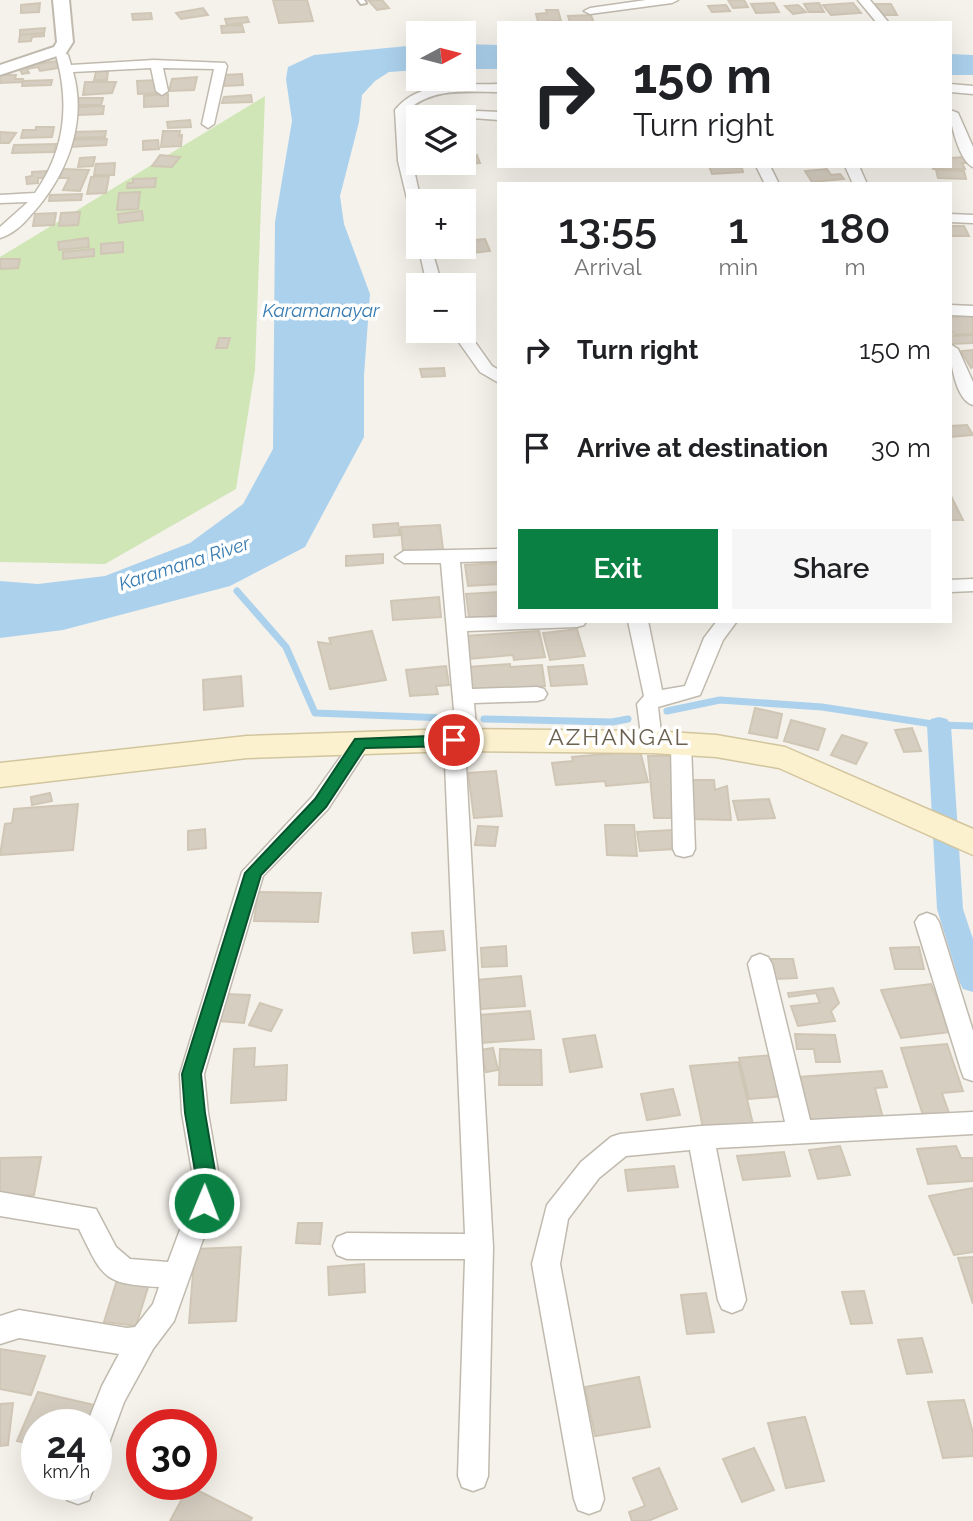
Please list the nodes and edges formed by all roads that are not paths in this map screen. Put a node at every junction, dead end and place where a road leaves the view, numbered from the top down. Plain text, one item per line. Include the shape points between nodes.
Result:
1 (61, 0) edge
2 (656, 0) edge
3 (672, 0) edge
4 (864, 0) edge
5 (590, 11) dead end
6 (881, 21) edge
7 (60, 50) junction
8 (154, 64) junction
9 (66, 69) junction
10 (0, 70) edge
11 (497, 88) edge
12 (952, 88) edge
13 (973, 90) edge
14 (162, 91) dead end
15 (952, 113) edge
16 (477, 115) dead end
17 (497, 116) edge
18 (208, 124) dead end
19 (973, 163) edge
20 (411, 189) edge
21 (40, 197) junction
22 (0, 199) edge
23 (952, 218) edge
24 (973, 219) edge
25 (0, 234) edge
26 (952, 310) edge
27 (973, 311) edge
28 (467, 343) edge
29 (952, 353) edge
30 (497, 376) edge
31 (973, 400) edge
32 (497, 555) edge
33 (404, 557) dead end
34 (450, 557) junction
35 (952, 584) edge
36 (973, 585) edge
37 (516, 623) edge
38 (638, 623) edge
39 (726, 623) edge
40 (456, 625) junction
41 (537, 694) dead end
42 (463, 696) junction
43 (654, 698) junction
44 (461, 740) junction
45 (361, 743) junction
46 (667, 743) junction
47 (0, 775) edge
48 (954, 835) edge
49 (684, 849) dead end
50 (927, 922) dead end
51 (760, 964) dead end
52 (973, 1070) edge
53 (973, 1122) edge
54 (800, 1132) junction
55 (701, 1137) junction
56 (0, 1204) edge
57 (347, 1247) dead end
58 (479, 1247) junction
59 (177, 1275) junction
60 (732, 1300) dead end
61 (0, 1330) edge
62 (143, 1339) junction
63 (107, 1409) edge
64 (473, 1476) dead end
65 (589, 1499) dead end

1 - 7 street via 65,42
2 - 3 street
2 - 5 street
4 - 6 street
7 - 9 street
7 - 10 street
8 - 9 street
8 - 14 street
8 - 18 street via 221,66
9 - 21 street via 71,113 64,157
11 - 20 street via 424,93 408,101 401,110
12 - 13 street
15 - 19 street
16 - 17 street
21 - 22 street
21 - 25 street
23 - 24 street
26 - 27 street
28 - 30 street via 486,369
29 - 31 street
32 - 34 street
33 - 34 street
34 - 40 street
35 - 36 street
37 - 40 street
38 - 43 street
39 - 43 street via 714,638 693,690
40 - 42 street
41 - 42 street
42 - 44 street
43 - 46 street via 647,706
44 - 45 main road
44 - 46 main road
44 - 58 street
45 - 47 main road via 247,747
45 - 59 street via 320,803 253,873 192,1074 205,1171 204,1203
46 - 48 main road via 785,758
46 - 49 street
50 - 52 street
51 - 54 street
53 - 54 street
54 - 55 street
55 - 60 street
55 - 65 street via 620,1145 590,1170 556,1214 545,1265
56 - 59 street via 88,1218 106,1256 124,1272
57 - 58 street
58 - 64 street
59 - 62 street via 164,1312
61 - 62 street via 19,1324 128,1342
62 - 63 street

